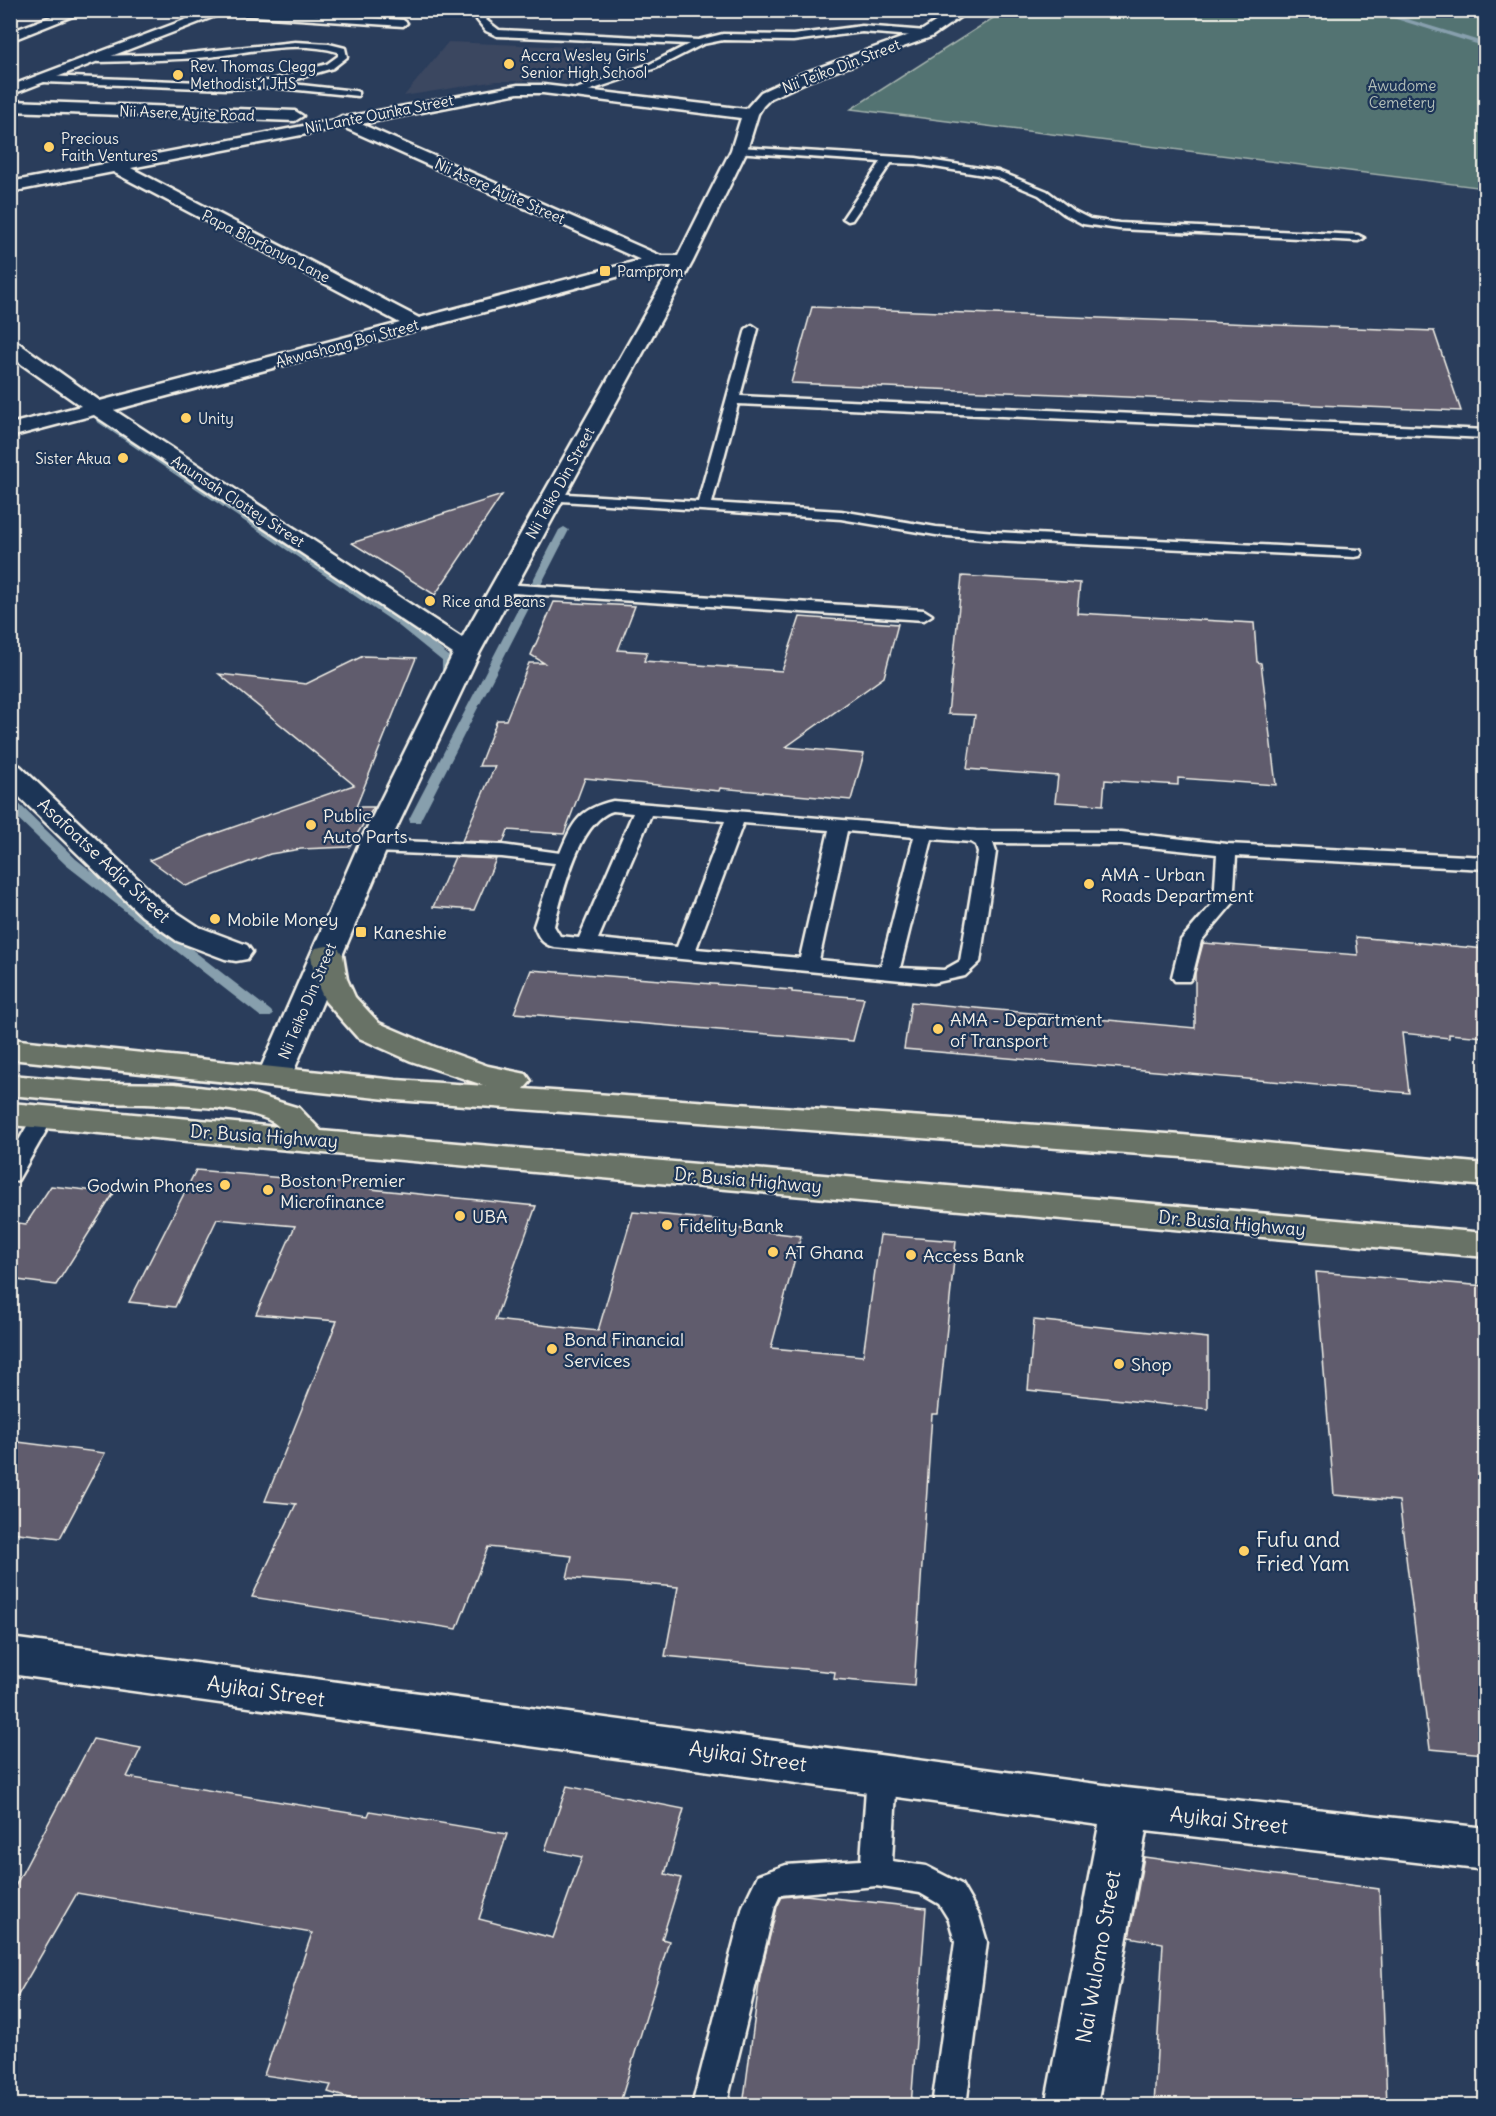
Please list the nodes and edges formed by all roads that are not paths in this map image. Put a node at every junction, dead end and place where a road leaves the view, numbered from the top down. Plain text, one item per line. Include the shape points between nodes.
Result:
1 (82, 10) edge
2 (489, 10) edge
3 (964, 10) edge
4 (224, 11) edge
5 (308, 17) junction
6 (403, 23) dead end
7 (290, 27) dead end
8 (926, 33) junction
9 (10, 37) edge
10 (700, 42) junction
11 (98, 59) junction
12 (44, 79) junction
13 (269, 84) junction
14 (10, 92) edge
15 (573, 93) junction
16 (355, 94) dead end
17 (10, 106) edge
18 (750, 114) junction
19 (259, 116) junction
20 (363, 117) junction
21 (342, 121) junction
22 (278, 134) junction
23 (739, 150) junction
24 (888, 159) junction
25 (114, 166) junction
26 (10, 187) edge
27 (848, 219) dead end
28 (1358, 238) dead end
29 (658, 261) junction
30 (684, 261) junction
31 (418, 325) junction
32 (752, 329) dead end
33 (10, 346) edge
34 (733, 400) junction
35 (98, 408) junction
36 (10, 431) edge
37 (1485, 434) edge
38 (551, 497) junction
39 (704, 507) junction
40 (1355, 553) dead end
41 (502, 589) junction
42 (924, 615) dead end
43 (467, 652) junction
44 (10, 772) edge
45 (644, 809) junction
46 (736, 816) junction
47 (839, 825) junction
48 (924, 832) junction
49 (976, 837) junction
50 (373, 846) junction
51 (1227, 850) junction
52 (566, 859) junction
53 (1485, 863) edge
54 (586, 945) junction
55 (236, 952) dead end
56 (327, 955) junction
57 (684, 955) junction
58 (808, 966) junction
59 (889, 973) junction
60 (1182, 977) dead end
61 (10, 1050) edge
62 (275, 1075) junction
63 (10, 1085) edge
64 (631, 1105) junction
65 (26, 1115) edge
66 (309, 1139) junction
67 (10, 1175) edge
68 (1485, 1175) edge
69 (1485, 1245) edge
70 (10, 1656) edge
71 (882, 1774) junction
72 (1126, 1808) junction
73 (1485, 1849) edge
74 (876, 1872) junction
75 (709, 2106) edge
76 (949, 2106) edge
77 (1071, 2106) edge

1 - 9 street
2 - 10 lane via 481,20 497,33
3 - 8 street, Nii Teiko Din Street
4 - 5 lane
4 - 11 street
5 - 6 lane
5 - 7 lane
8 - 10 lane via 847,29 800,38 739,36
8 - 18 street, Nii Teiko Din Street via 781,88 766,95
10 - 15 lane via 653,66
11 - 12 street
11 - 13 lane via 197,55 272,46 342,50 342,57 330,66
12 - 13 lane
12 - 14 street
13 - 16 lane
15 - 18 street, Nii Lante Ounka Street
15 - 20 street, Nii Lante Ounka Street via 531,88 503,90
17 - 19 street, Nii Asere Ayite Road
18 - 23 street, Nii Teiko Din Street
19 - 20 street, Nii Asere Ayite Road
19 - 22 street via 271,122
20 - 21 street, Nii Lante Ounka Street
21 - 22 street, Nii Lante Ounka Street
21 - 29 street, Nii Asere Ayite Street
22 - 25 street, Nii Lante Ounka Street
23 - 24 lane
23 - 30 street, Nii Teiko Din Street
24 - 27 lane
24 - 28 lane via 998,174 1042,193 1087,222
25 - 26 street, Nii Lante Ounka Street
25 - 31 street, Papa Blorfonyo Lane
29 - 30 street, Akwashong Boi Street
29 - 31 street, Akwashong Boi Street
30 - 38 street, Nii Teiko Din Street
31 - 35 street, Akwashong Boi Street
32 - 34 lane
33 - 35 street, Anunsah Clottey Street
34 - 37 lane
34 - 39 lane
35 - 36 street, Akwashong Boi Street
35 - 43 street, Anunsah Clottey Street
38 - 39 lane
38 - 41 street, Nii Teiko Din Street
39 - 40 lane via 841,515 936,531 995,536
41 - 42 lane
41 - 43 street, Nii Teiko Din Street
43 - 50 street, Nii Teiko Din Street
44 - 55 street, Asafoatse Adja Street via 153,910 188,934
45 - 46 lane
45 - 52 lane via 599,809 586,821
45 - 54 lane
46 - 47 lane
46 - 57 lane
47 - 48 lane
47 - 58 lane
48 - 49 lane
48 - 59 lane
49 - 51 lane via 1121,838
49 - 59 lane via 987,852 970,962 963,971 951,976
50 - 52 lane via 502,851
50 - 56 street, Nii Teiko Din Street
51 - 53 lane
51 - 60 lane via 1223,903 1191,940
52 - 54 lane via 544,926 554,941
54 - 57 lane
56 - 62 street, Nii Teiko Din Street
56 - 64 highway via 341,1002 368,1030 481,1075
57 - 58 lane
58 - 59 lane
61 - 62 highway
62 - 64 highway via 396,1089
63 - 66 highway via 175,1094 253,1104 287,1115
64 - 68 highway via 1193,1147
65 - 66 highway, Dr. Busia Highway
65 - 67 lane via 30,1143
66 - 69 highway, Dr. Busia Highway
70 - 71 street, Ayikai Street
71 - 72 street, Ayikai Street
71 - 74 lane
72 - 73 street, Ayikai Street
72 - 77 street, Nai Wulomo Street
74 - 75 lane via 786,1879 769,1885 759,1906
74 - 76 lane via 926,1880 950,1894 969,1933 971,1942

